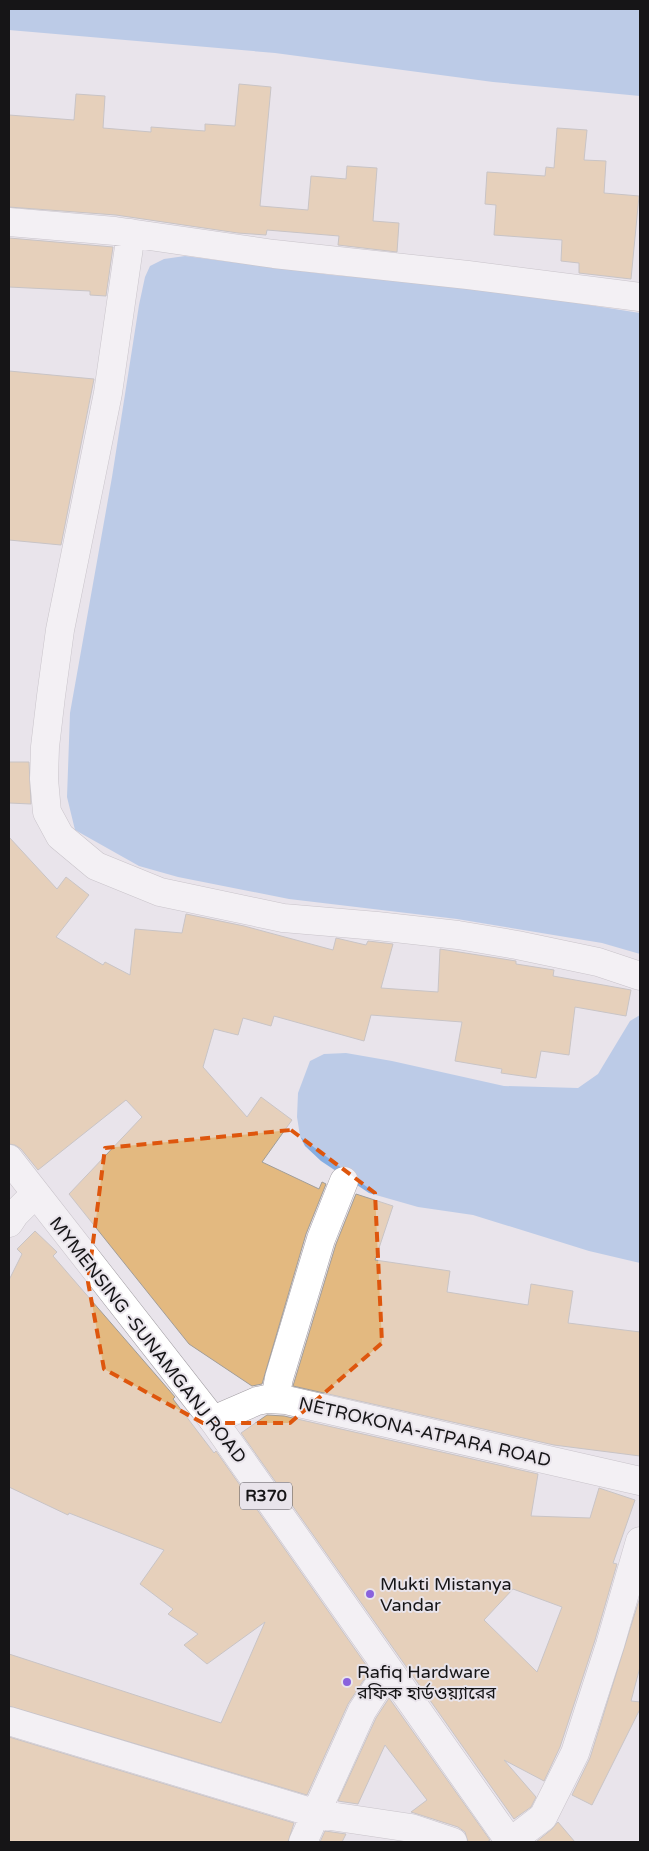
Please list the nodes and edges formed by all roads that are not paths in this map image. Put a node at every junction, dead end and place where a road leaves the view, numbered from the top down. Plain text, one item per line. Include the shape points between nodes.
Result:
1 (9, 222) edge
2 (131, 234) junction
3 (640, 297) edge
4 (640, 976) edge
5 (9, 1159) edge
6 (344, 1181) dead end
7 (35, 1194) junction
8 (9, 1223) edge
9 (275, 1399) junction
10 (213, 1420) junction
11 (640, 1481) edge
12 (640, 1541) edge
13 (391, 1675) junction
14 (9, 1721) edge
15 (317, 1814) junction
16 (303, 1842) edge
17 (453, 1842) edge
18 (510, 1842) edge

1 - 2 street
2 - 3 street
2 - 4 street via 108,392 60,630 51,696 44,779 47,812 60,836 96,866 160,892 282,918 377,926 517,945 598,962
5 - 7 street, MYMENSING -SUNAMGANJ ROAD / R370
6 - 9 street via 321,1239
7 - 8 street
7 - 10 street, MYMENSING -SUNAMGANJ ROAD / R370
9 - 10 street, NETROKONA-ATPARA ROAD via 257,1401
9 - 11 street, NETROKONA-ATPARA ROAD
10 - 13 street, MYMENSING -SUNAMGANJ ROAD / R370
12 - 18 street via 575,1752 543,1817
13 - 15 street via 376,1689 362,1712
13 - 18 street, MYMENSING -SUNAMGANJ ROAD / R370
14 - 15 street
15 - 16 street
15 - 17 street via 411,1828

